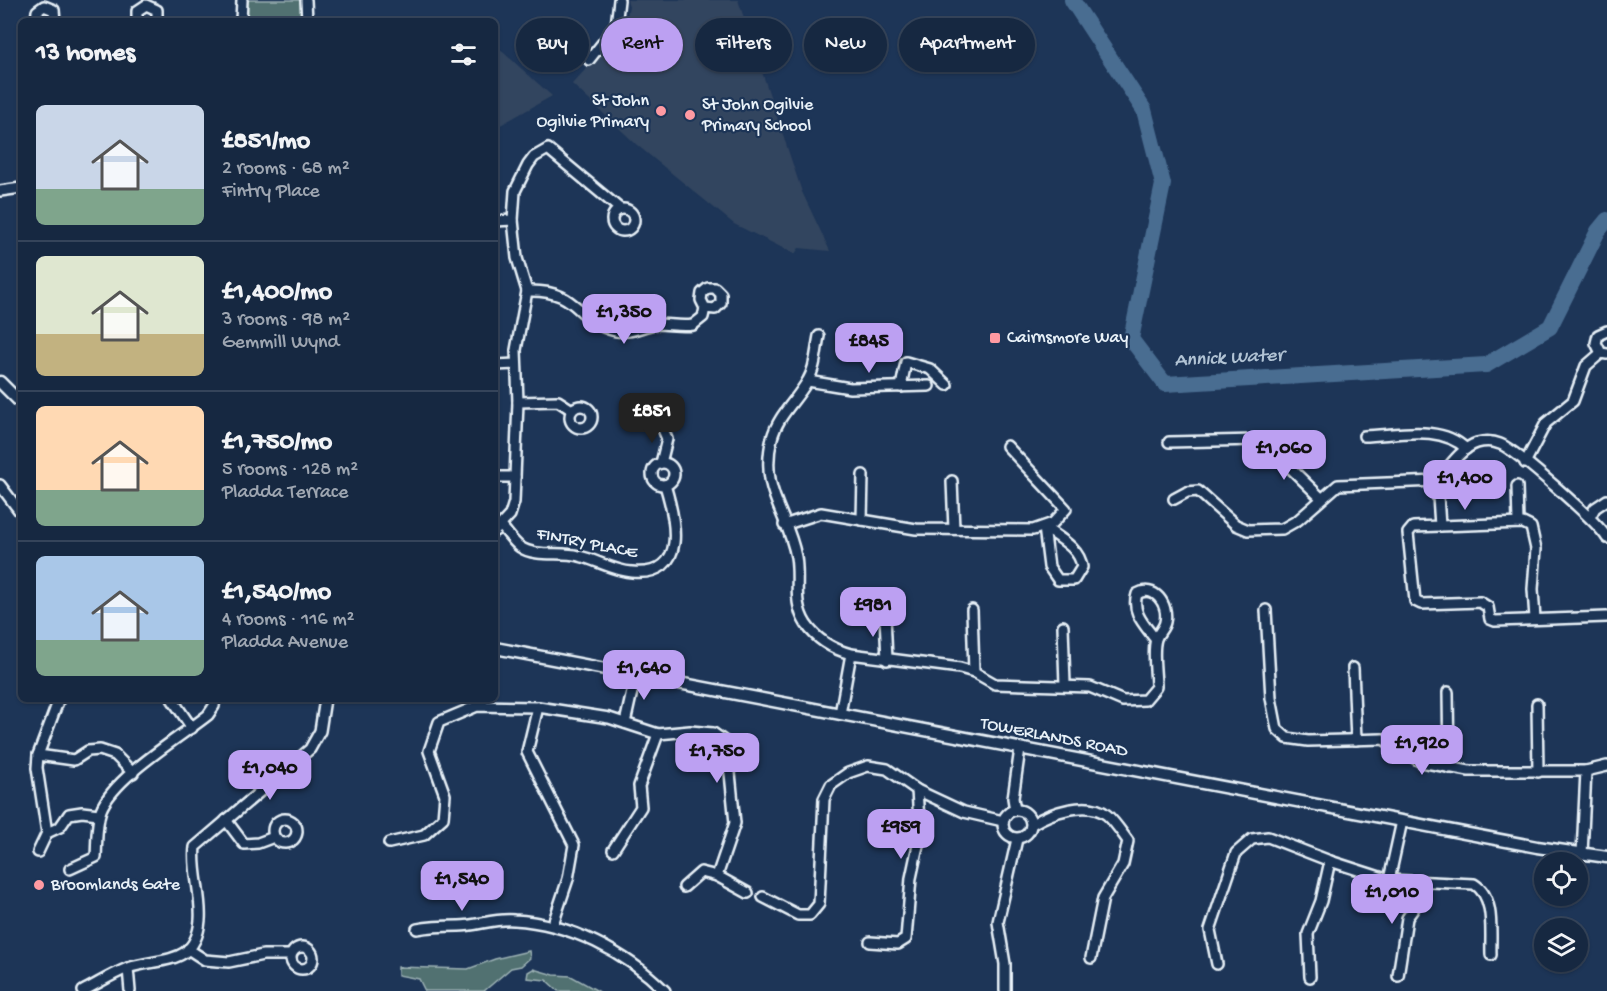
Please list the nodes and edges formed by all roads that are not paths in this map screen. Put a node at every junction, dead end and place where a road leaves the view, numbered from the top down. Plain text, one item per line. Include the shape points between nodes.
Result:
1 (242, 0) edge
2 (306, 0) edge
3 (620, 0) edge
4 (146, 2) edge
5 (44, 3) edge
6 (36, 18) edge
7 (55, 18) edge
8 (137, 18) edge
9 (158, 18) edge
10 (241, 18) edge
11 (307, 18) edge
12 (589, 60) dead end
13 (18, 188) edge
14 (0, 191) edge
15 (620, 209) dead end
16 (498, 220) edge
17 (513, 220) junction
18 (527, 291) junction
19 (705, 308) dead end
20 (1607, 331) edge
21 (819, 336) dead end
22 (1604, 354) edge
23 (516, 364) junction
24 (498, 365) edge
25 (808, 381) junction
26 (0, 382) edge
27 (947, 385) dead end
28 (929, 386) dead end
29 (901, 387) junction
30 (18, 400) edge
31 (518, 402) junction
32 (572, 410) dead end
33 (660, 424) dead end
34 (1364, 436) dead end
35 (1169, 442) dead end
36 (1007, 446) dead end
37 (1466, 449) junction
38 (1525, 462) junction
39 (662, 463) junction
40 (863, 475) dead end
41 (498, 477) edge
42 (515, 477) junction
43 (952, 481) dead end
44 (1437, 481) junction
45 (0, 485) edge
46 (665, 485) junction
47 (1517, 486) dead end
48 (1321, 498) junction
49 (1174, 499) dead end
50 (1607, 500) edge
51 (18, 509) edge
52 (1590, 517) junction
53 (862, 519) junction
54 (1523, 524) junction
55 (784, 525) junction
56 (1440, 526) junction
57 (1044, 527) junction
58 (498, 529) edge
59 (954, 529) junction
60 (1607, 538) edge
61 (972, 610) dead end
62 (1266, 610) dead end
63 (885, 615) dead end
64 (1607, 617) edge
65 (1535, 619) junction
66 (1063, 626) dead end
67 (1155, 639) junction
68 (498, 649) edge
69 (850, 654) junction
70 (887, 660) junction
71 (1353, 668) dead end
72 (975, 672) junction
73 (636, 674) junction
74 (1065, 685) junction
75 (1448, 692) dead end
76 (58, 702) edge
77 (174, 702) edge
78 (215, 702) edge
79 (325, 702) edge
80 (1537, 704) dead end
81 (538, 707) junction
82 (840, 714) junction
83 (625, 723) junction
84 (192, 728) junction
85 (658, 734) junction
86 (1356, 740) junction
87 (1020, 748) junction
88 (38, 755) junction
89 (1607, 766) edge
90 (1449, 768) junction
91 (1586, 771) junction
92 (1538, 772) junction
93 (133, 773) junction
94 (917, 790) junction
95 (1015, 810) junction
96 (99, 814) junction
97 (226, 820) junction
98 (1003, 821) junction
99 (1402, 821) junction
100 (1032, 824) junction
101 (47, 833) junction
102 (274, 837) dead end
103 (1017, 839) junction
104 (389, 843) dead end
105 (613, 850) dead end
106 (38, 852) dead end
107 (1571, 852) edge
108 (1582, 852) edge
109 (1588, 854) edge
110 (1607, 856) edge
111 (1330, 861) junction
112 (70, 869) dead end
113 (717, 876) junction
114 (1389, 880) junction
115 (1423, 883) junction
116 (684, 886) dead end
117 (748, 893) dead end
118 (763, 897) dead end
119 (553, 924) junction
120 (417, 929) dead end
121 (870, 942) dead end
122 (188, 949) junction
123 (291, 955) dead end
124 (1491, 955) dead end
125 (1091, 958) dead end
126 (1217, 964) dead end
127 (128, 969) junction
128 (1398, 976) dead end
129 (1310, 977) dead end
130 (83, 991) edge
131 (130, 991) edge
132 (665, 991) edge
133 (1005, 991) edge

1 - 10 street
2 - 11 street
3 - 12 street via 616,27
4 - 8 street via 137,11
4 - 9 street via 157,10
5 - 6 street
5 - 7 street via 54,10
13 - 14 street
15 - 17 street via 548,149 534,157 515,191
16 - 17 street
17 - 18 street via 517,258
18 - 19 street via 556,293 571,300 586,317 617,332 657,324 693,325 703,317
18 - 23 street
20 - 22 street via 1596,339 1596,346
21 - 25 street
22 - 38 street via 1586,366 1573,401 1545,423
23 - 24 street
23 - 31 street
25 - 29 street via 850,388
25 - 55 street via 772,437 768,463 771,486
26 - 30 street
27 - 29 street via 930,369 906,362
28 - 29 street
31 - 32 street via 558,401
31 - 42 street
33 - 39 street, FINTRY PLACE via 667,439
34 - 37 street via 1443,434
35 - 48 street via 1257,440 1267,445
36 - 57 street via 1066,509
37 - 38 street via 1490,441 1502,444
37 - 44 street
38 - 52 street
39 - 46 street, FINTRY PLACE via 674,472 673,480
39 - 46 street, FINTRY PLACE via 652,475 658,484
40 - 53 street
41 - 42 street
42 - 58 street via 510,515
43 - 59 street
44 - 48 street via 1338,485
44 - 56 street
45 - 51 street
46 - 58 street, FINTRY PLACE via 676,538 666,560 647,571 632,572 579,556 533,552
47 - 54 street
48 - 49 street via 1282,529 1248,530 1236,525 1198,491
50 - 52 street
52 - 60 street
53 - 55 street via 821,513
53 - 59 street via 916,529
54 - 56 street
54 - 65 street via 1531,527 1536,549
55 - 69 street via 795,554 795,590 802,617 818,638
56 - 65 street via 1413,527 1408,533 1414,601 1480,602 1488,607 1490,620
57 - 57 street via 1079,557 1082,567 1074,580 1058,580 1052,574
57 - 59 street
61 - 72 street
62 - 86 street via 1271,698 1277,729 1287,738 1308,741
63 - 70 street
64 - 65 street
66 - 74 street
67 - 67 street via 1136,613 1137,594 1144,590 1157,595 1166,614 1165,624
67 - 74 street via 1156,687 1145,700 1123,701 1090,687
68 - 73 street, TOWERLANDS ROAD
69 - 70 street
69 - 82 street
70 - 72 street
71 - 86 street
72 - 74 street via 995,684
73 - 82 street, TOWERLANDS ROAD
73 - 83 street
75 - 90 street
76 - 88 street
77 - 84 street
78 - 84 street
79 - 97 street via 320,730 310,749
80 - 92 street
81 - 83 street
81 - 104 street via 477,706 439,722 429,751 444,795 443,818 424,835
81 - 119 street via 527,752 574,845
82 - 87 street, TOWERLANDS ROAD
83 - 85 street
84 - 93 street
85 - 105 street via 639,786 641,807
85 - 113 street via 713,733 727,743 735,823
86 - 90 street via 1383,739 1421,762
87 - 95 street
87 - 99 street, TOWERLANDS ROAD
88 - 93 street via 74,760 88,751 100,750 115,755
88 - 101 street
89 - 91 street
90 - 92 street
91 - 92 street
91 - 108 street
93 - 96 street via 106,799
94 - 98 street via 964,812
94 - 118 street via 887,769 868,766 848,772 831,785 824,799 819,904 810,915 798,915
94 - 121 street via 920,836 911,878 906,939 898,944
95 - 98 street via 1006,814
95 - 100 street via 1026,813
96 - 101 street via 69,814 60,827
96 - 112 street via 96,857
97 - 102 street via 244,844
97 - 122 street via 195,847 200,919 197,936
98 - 103 street via 1005,833
99 - 107 street, TOWERLANDS ROAD
99 - 114 street
100 - 103 street via 1027,834
100 - 125 street via 1046,815 1079,808 1096,810 1106,814 1128,841 1124,864 1103,898
101 - 106 street
103 - 133 street via 998,922
109 - 110 street, TOWERLANDS ROAD
111 - 114 street
111 - 126 street via 1268,837 1252,839 1236,852 1210,930
111 - 129 street via 1308,934
113 - 116 street via 701,872
113 - 117 street
114 - 115 street
115 - 124 street via 1467,883 1480,888 1489,907
115 - 128 street via 1419,901 1407,918
119 - 120 street via 511,919
119 - 132 street via 646,972
122 - 123 street via 205,960 228,962 263,955
122 - 127 street via 178,958
127 - 130 street
127 - 131 street

